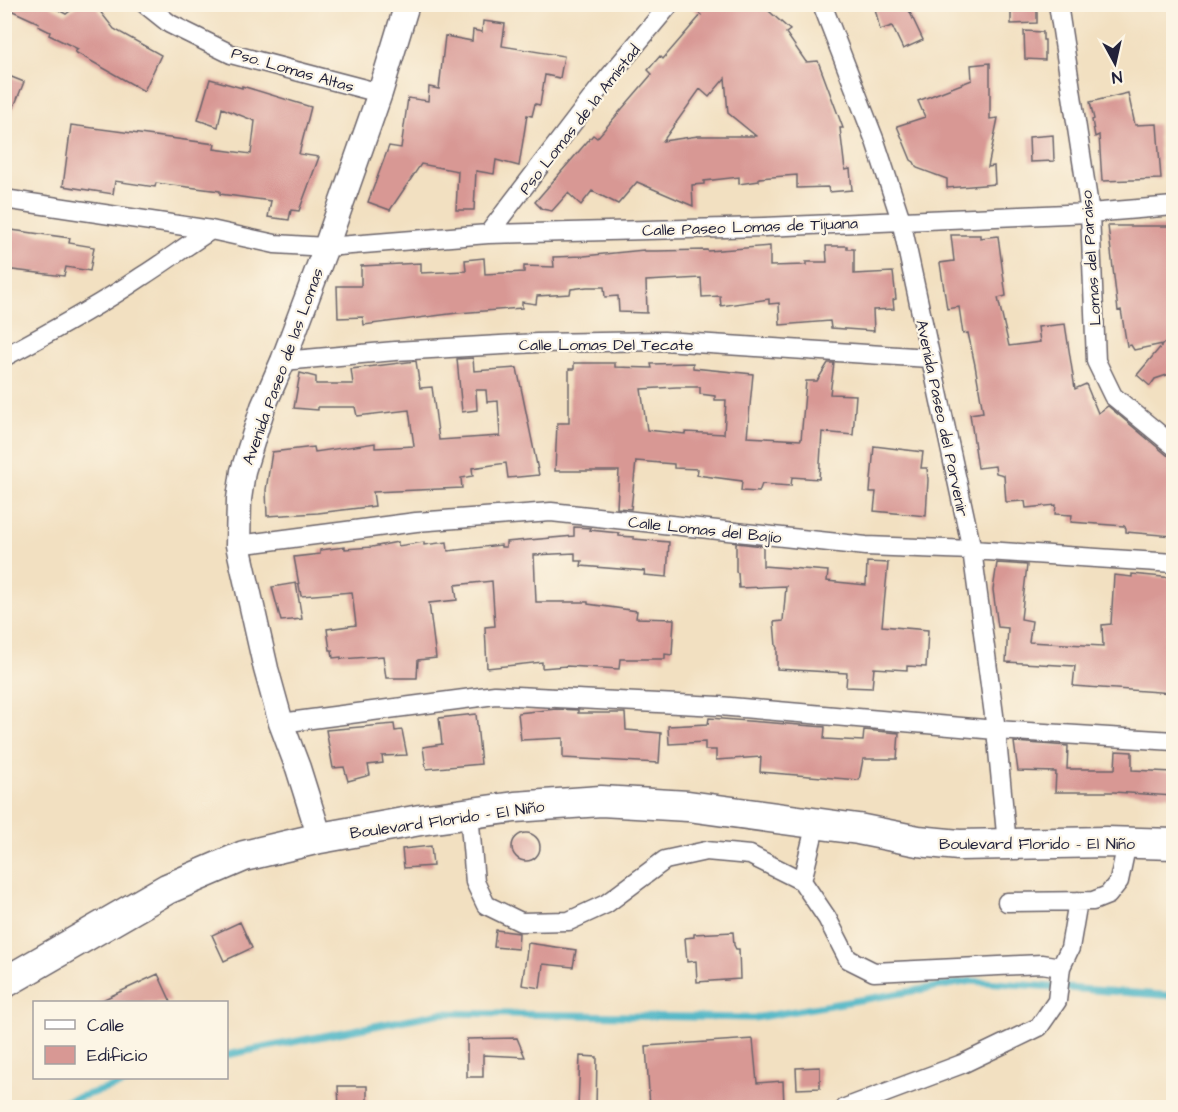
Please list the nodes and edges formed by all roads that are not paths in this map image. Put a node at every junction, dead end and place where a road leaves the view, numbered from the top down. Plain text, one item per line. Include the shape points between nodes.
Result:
1 (146, 4) edge
2 (407, 4) edge
3 (670, 4) edge
4 (822, 4) edge
5 (1058, 4) edge
6 (380, 93) junction
7 (4, 199) edge
8 (1173, 206) edge
9 (1090, 213) junction
10 (901, 220) junction
11 (211, 230) junction
12 (488, 234) junction
13 (326, 247) junction
14 (4, 357) edge
15 (929, 358) junction
16 (283, 361) junction
17 (1173, 446) edge
18 (238, 545) junction
19 (972, 550) junction
20 (1173, 563) edge
21 (281, 723) junction
22 (996, 730) junction
23 (1173, 741) edge
24 (469, 813) junction
25 (816, 823) junction
26 (320, 838) junction
27 (1127, 843) junction
28 (1008, 844) junction
29 (1173, 844) edge
30 (802, 881) junction
31 (1078, 901) junction
32 (1007, 902) dead end
33 (1060, 967) junction
34 (4, 983) edge
35 (844, 1107) edge

1 - 6 street, Pso. Lomas Altas via 170,24 231,54
2 - 6 street, Avenida Paseo de las Lomas
3 - 12 street, Pso Lomas de la Amistad via 598,90
4 - 10 street, Avenida Paseo del Porvenir via 876,141
5 - 9 street, Lomas del Paraiso
6 - 13 street, Avenida Paseo de las Lomas
7 - 11 street
8 - 9 street, Calle Paseo Lomas de Tijuana
9 - 10 street, Calle Paseo Lomas de Tijuana
9 - 17 street, Lomas del Paraiso via 1096,362 1113,396
10 - 12 street, Calle Paseo Lomas de Tijuana
10 - 15 street, Avenida Paseo del Porvenir
11 - 13 street via 274,244
11 - 14 street via 79,316
12 - 13 street, Calle Paseo Lomas de Tijuana
13 - 16 street, Avenida Paseo de las Lomas
15 - 16 street, Calle Lomas Del Tecate via 664,341 525,343
15 - 19 street, Avenida Paseo del Porvenir
16 - 18 street, Avenida Paseo de las Lomas via 263,407 243,471
18 - 19 street, Calle Lomas del Bajío via 416,522 551,512 866,546
18 - 21 street, Avenida Paseo de las Lomas
19 - 20 street, Calle Lomas del Bajío
19 - 22 street, Avenida Paseo del Porvenir
21 - 22 street via 495,695 719,706
21 - 26 street, Avenida Paseo de las Lomas
22 - 23 street
22 - 28 street, Avenida Paseo del Porvenir
24 - 25 main road, Boulevard Florido - El Niño via 601,801 688,806
24 - 26 main road, Boulevard Florido - El Niño
24 - 30 street via 475,882 486,905 521,922 569,921 606,904 665,860 706,851 750,855
25 - 28 main road, Boulevard Florido - El Niño via 918,841
25 - 30 street
26 - 34 main road, Boulevard Florido - El Niño via 244,856 166,889
27 - 28 main road, Boulevard Florido - El Niño
27 - 29 main road, Boulevard Florido - El Niño
27 - 31 street via 1119,881 1108,895 1094,901
30 - 33 street via 848,959 874,972 1042,964
31 - 32 street
31 - 33 street via 1070,948
33 - 35 street via 1057,1001 1039,1027 962,1064

